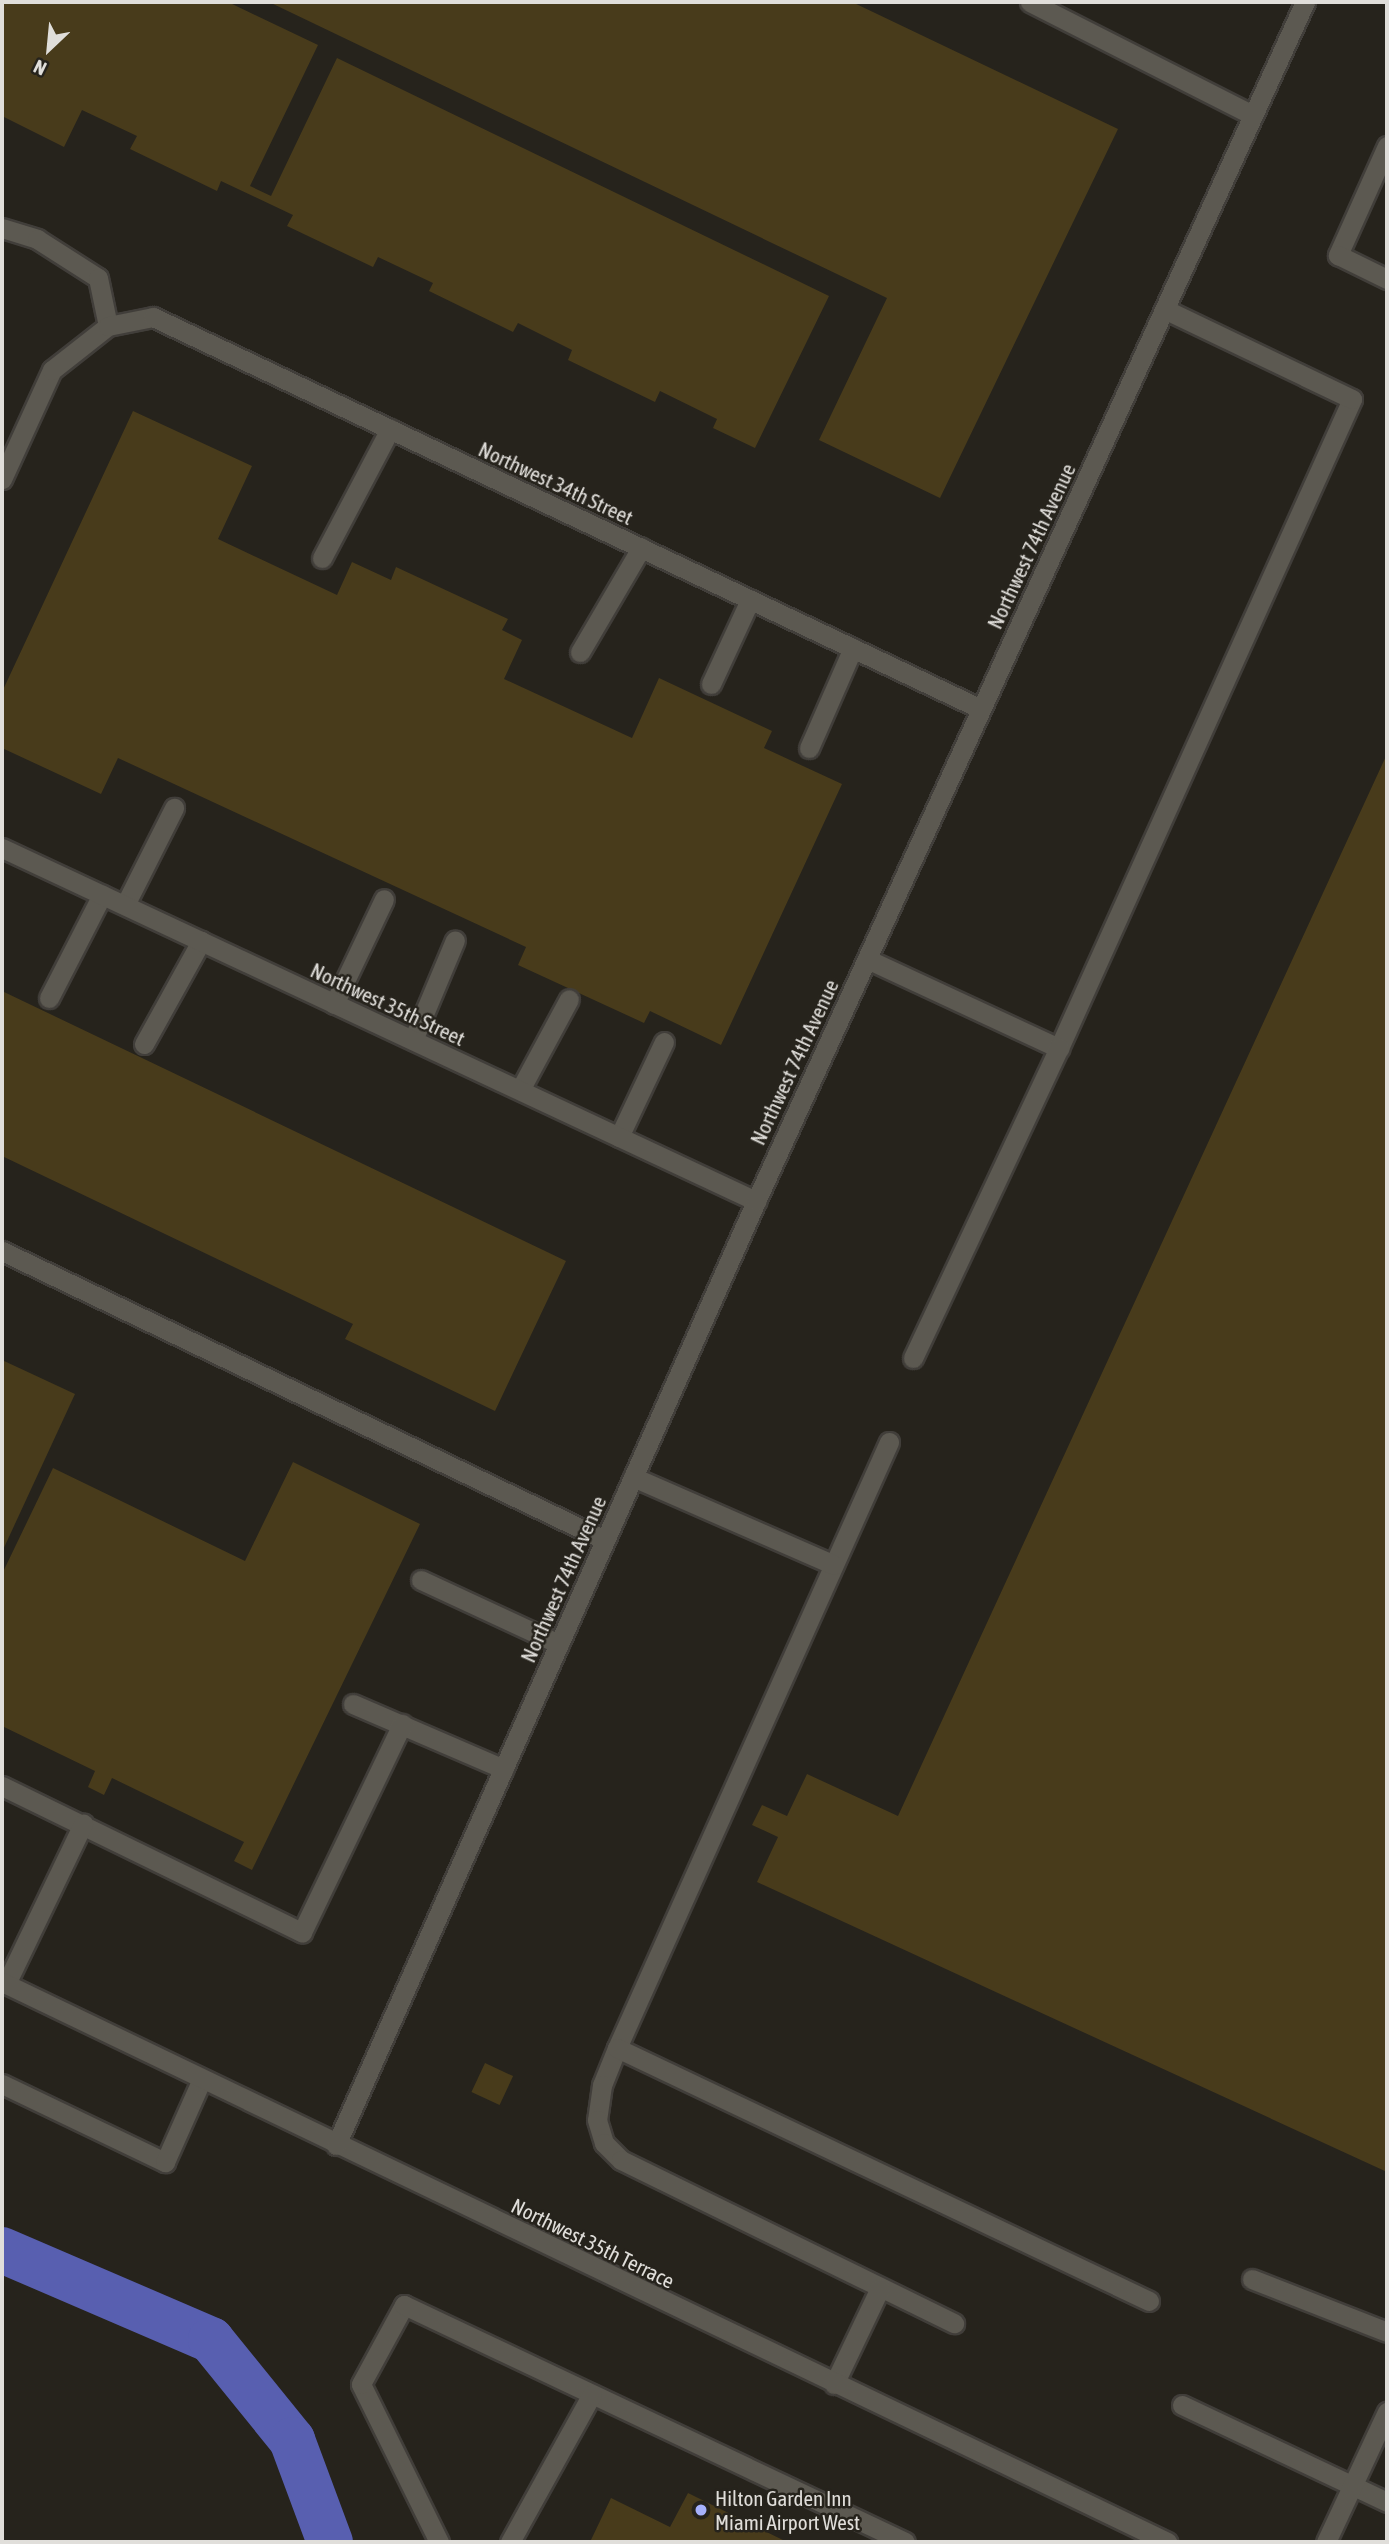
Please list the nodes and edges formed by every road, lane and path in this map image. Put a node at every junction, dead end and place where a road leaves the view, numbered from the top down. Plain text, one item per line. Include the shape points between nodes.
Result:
1 (1030, 2) edge
2 (1305, 2) edge
3 (1253, 115) junction
4 (1387, 146) edge
5 (2, 228) edge
6 (1387, 279) edge
7 (1164, 309) junction
8 (108, 326) junction
9 (390, 429) junction
10 (2, 479) edge
11 (641, 548) junction
12 (321, 558) dead end
13 (750, 600) junction
14 (853, 648) junction
15 (580, 652) dead end
16 (711, 684) dead end
17 (981, 709) junction
18 (809, 748) dead end
19 (174, 808) dead end
20 (2, 848) edge
21 (102, 895) junction
22 (384, 899) dead end
23 (125, 905) junction
24 (455, 940) dead end
25 (201, 941) junction
26 (867, 959) junction
27 (49, 999) dead end
28 (569, 999) dead end
29 (334, 1003) junction
30 (413, 1040) junction
31 (664, 1042) dead end
32 (144, 1044) dead end
33 (1059, 1048) junction
34 (520, 1090) junction
35 (619, 1137) junction
36 (756, 1200) junction
37 (2, 1251) edge
38 (913, 1359) dead end
39 (889, 1442) dead end
40 (633, 1477) junction
41 (605, 1540) junction
42 (834, 1565) junction
43 (421, 1580) dead end
44 (559, 1644) junction
45 (353, 1704) dead end
46 (402, 1724) junction
47 (504, 1769) junction
48 (2, 1786) edge
49 (83, 1824) junction
50 (4, 1983) edge
51 (617, 2048) junction
52 (202, 2079) junction
53 (2, 2084) edge
54 (336, 2145) junction
55 (1252, 2279) dead end
56 (880, 2288) junction
57 (1149, 2301) dead end
58 (954, 2323) dead end
59 (1387, 2332) edge
60 (834, 2384) junction
61 (592, 2394) junction
62 (1182, 2405) dead end
63 (1387, 2412) edge
64 (1352, 2486) junction
65 (1387, 2502) edge
66 (439, 2542) edge
67 (510, 2542) edge
68 (905, 2542) edge
69 (1167, 2542) edge
70 (1326, 2542) edge

1 - 3 street
2 - 3 street, Northwest 74th Avenue
3 - 7 street, Northwest 74th Avenue
4 - 6 street via 1338,254
5 - 8 street via 37,239 98,278
7 - 17 street, Northwest 74th Avenue
7 - 33 street via 1352,399
8 - 9 street, Northwest 34th Street via 153,317
8 - 10 street via 52,370
9 - 11 street, Northwest 34th Street
9 - 12 street
11 - 13 street, Northwest 34th Street
11 - 15 street
13 - 14 street, Northwest 34th Street
13 - 16 street
14 - 17 street, Northwest 34th Street
14 - 18 street
17 - 26 street, Northwest 74th Avenue
19 - 23 street
20 - 21 street, Northwest 35th Street
21 - 23 street, Northwest 35th Street
21 - 27 street
22 - 29 street
23 - 25 street, Northwest 35th Street
24 - 30 street
25 - 29 street, Northwest 35th Street
25 - 32 street
26 - 33 street
26 - 36 street, Northwest 74th Avenue
28 - 34 street
29 - 30 street, Northwest 35th Street
30 - 34 street, Northwest 35th Street
31 - 35 street
33 - 38 street
34 - 35 street, Northwest 35th Street
35 - 36 street, Northwest 35th Street
36 - 40 street, Northwest 74th Avenue
37 - 41 street
39 - 42 street
40 - 41 street, Northwest 74th Avenue
40 - 42 street
41 - 44 street, Northwest 74th Avenue
42 - 51 street
43 - 44 street
44 - 47 street, Northwest 74th Avenue
45 - 46 street
46 - 47 street
46 - 49 street via 302,1932
47 - 54 street, Northwest 74th Avenue
48 - 49 street
49 - 50 street
50 - 52 street, Northwest 35th Terrace
51 - 56 street via 602,2085 597,2120 604,2143 621,2160
51 - 57 street
52 - 53 street via 165,2162
52 - 54 street, Northwest 35th Terrace
54 - 60 street, Northwest 35th Terrace
55 - 59 street
56 - 58 street
56 - 60 street
60 - 69 street, Northwest 35th Terrace
61 - 66 street via 404,2305 361,2384
61 - 67 street
61 - 68 street
62 - 64 street
63 - 64 street
64 - 65 street
64 - 70 street

